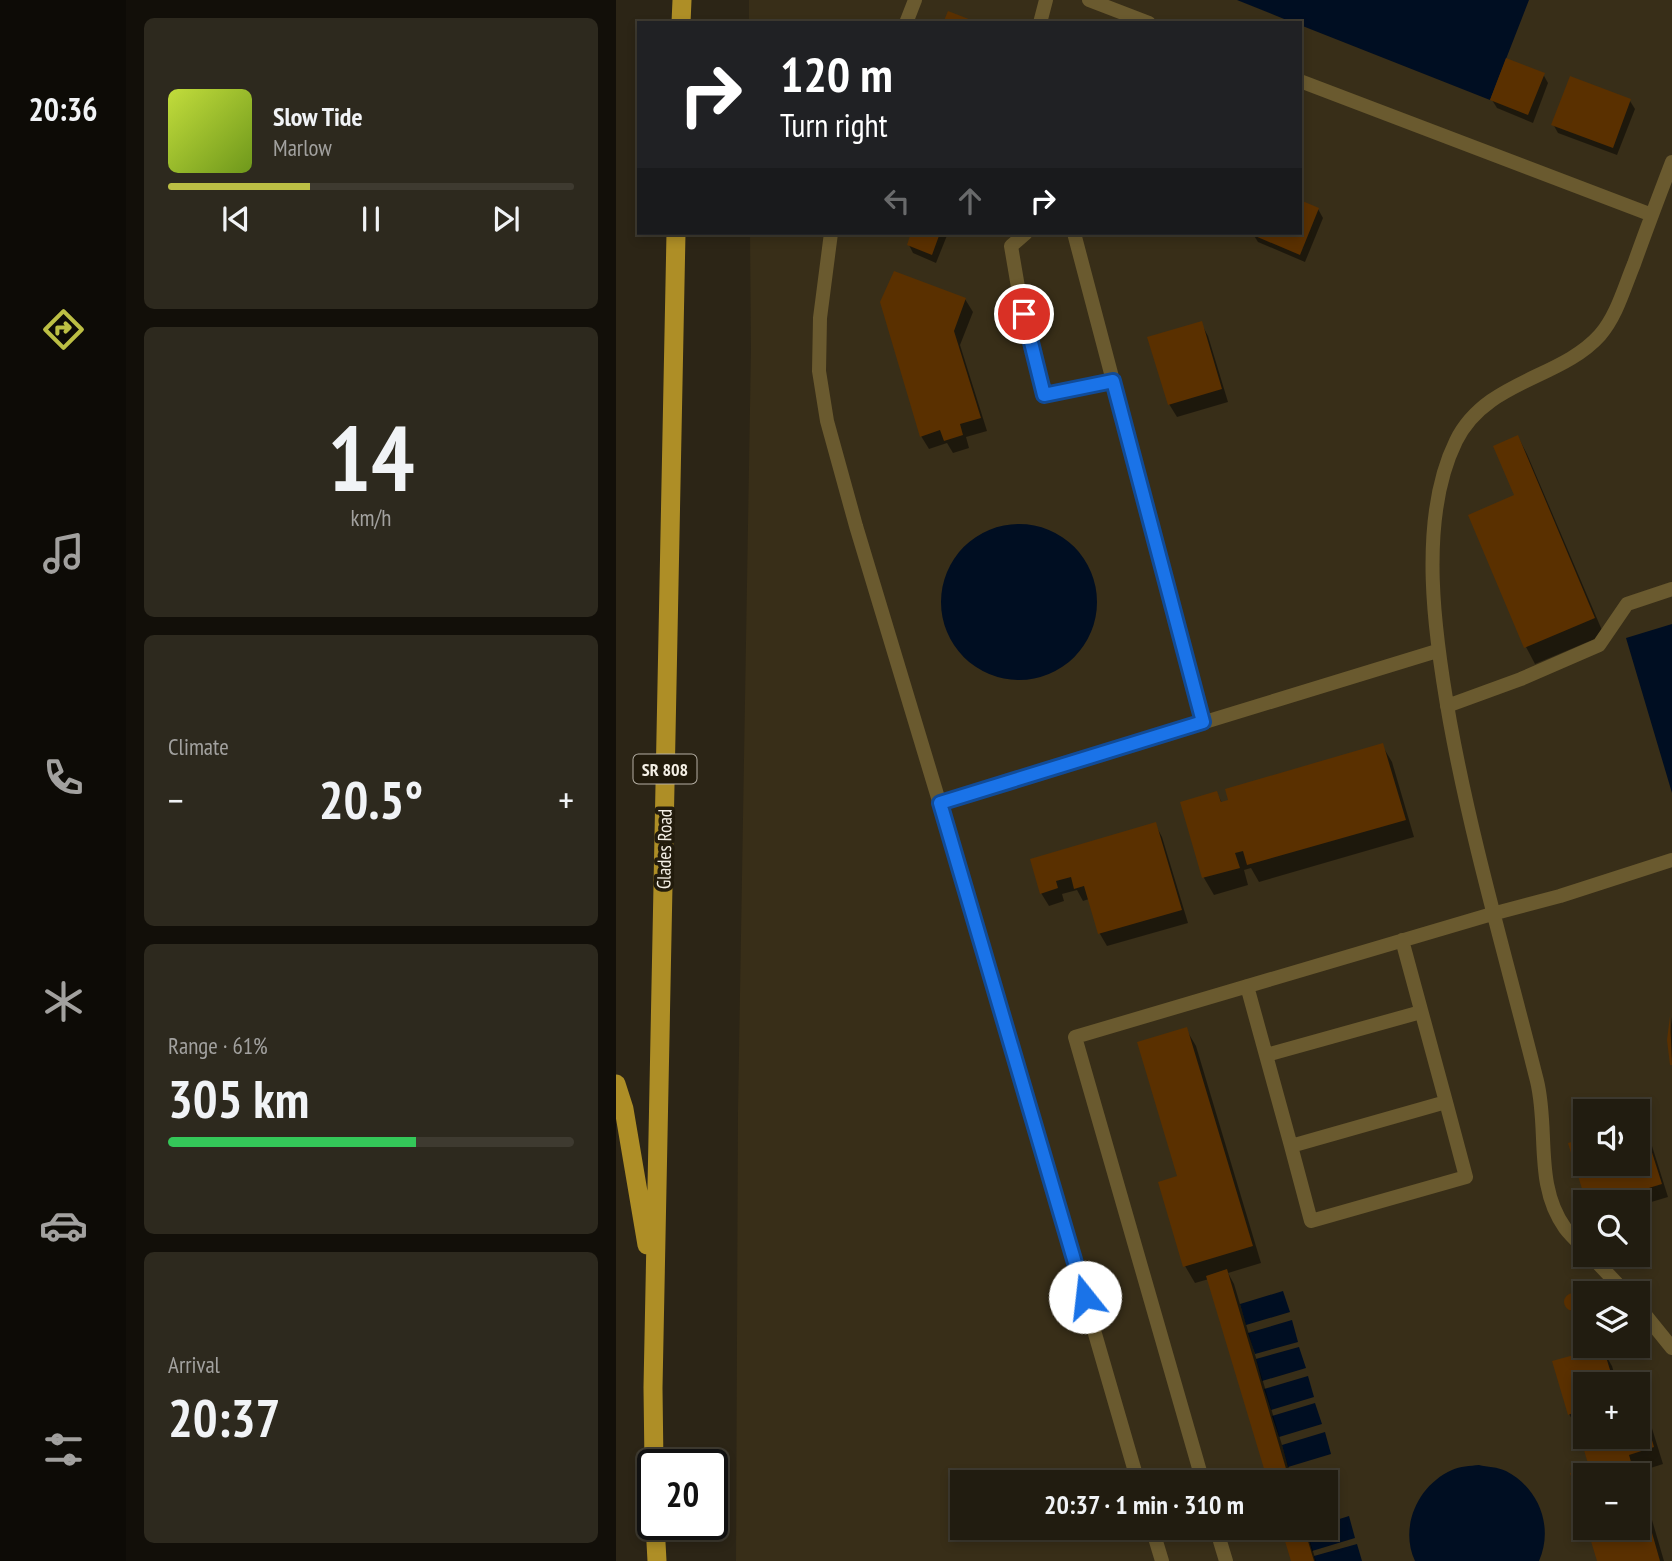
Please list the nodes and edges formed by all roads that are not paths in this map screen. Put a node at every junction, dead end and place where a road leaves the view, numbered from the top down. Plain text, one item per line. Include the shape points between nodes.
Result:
1 (681, 0) edge
2 (915, 0) edge
3 (1046, 0) edge
4 (1089, 0) edge
5 (681, 21) edge
6 (907, 21) edge
7 (1041, 21) edge
8 (1144, 21) edge
9 (1302, 82) edge
10 (1672, 162) edge
11 (1652, 215) junction
12 (676, 235) edge
13 (831, 235) edge
14 (1025, 235) edge
15 (1075, 235) edge
16 (1113, 381) junction
17 (1672, 589) edge
18 (1437, 651) junction
19 (1447, 706) junction
20 (1203, 722) junction
21 (940, 803) junction
22 (1672, 860) edge
23 (1492, 914) junction
24 (1402, 940) junction
25 (1247, 986) junction
26 (1421, 1012) junction
27 (1266, 1055) junction
28 (616, 1084) edge
29 (1446, 1102) junction
30 (1292, 1146) junction
31 (1573, 1237) edge
32 (1601, 1267) edge
33 (1615, 1281) edge
34 (655, 1291) junction
35 (1650, 1321) edge
36 (1672, 1348) edge
37 (654, 1449) edge
38 (1135, 1470) edge
39 (1200, 1470) edge
40 (656, 1540) edge
41 (1156, 1540) edge
42 (1220, 1540) edge
43 (657, 1561) edge
44 (1162, 1561) edge
45 (1226, 1561) edge

1 - 5 main road
2 - 6 lane
3 - 7 lane
4 - 8 lane
9 - 11 lane
10 - 11 lane
11 - 18 lane via 1617,307 1600,334 1581,352 1507,389 1478,412 1456,440 1441,484 1431,555
12 - 34 main road, Glades Road / SR 808
13 - 21 lane via 818,371 827,421
14 - 16 lane via 1011,246 1044,395
15 - 16 lane
16 - 20 lane
17 - 19 lane via 1627,604 1599,645
18 - 19 lane
18 - 20 lane
19 - 23 lane
20 - 21 lane
21 - 38 lane
22 - 23 lane
23 - 24 lane
23 - 31 lane via 1538,1086 1549,1199
24 - 25 lane
24 - 26 lane
25 - 27 lane
25 - 39 lane via 1075,1037
26 - 27 lane
26 - 29 lane
27 - 30 lane
28 - 34 main road
29 - 30 lane
29 - 30 lane via 1466,1177 1311,1221
32 - 33 lane
34 - 37 main road, Glades Road / SR 808
35 - 36 lane
40 - 43 main road
41 - 44 lane
42 - 45 lane

